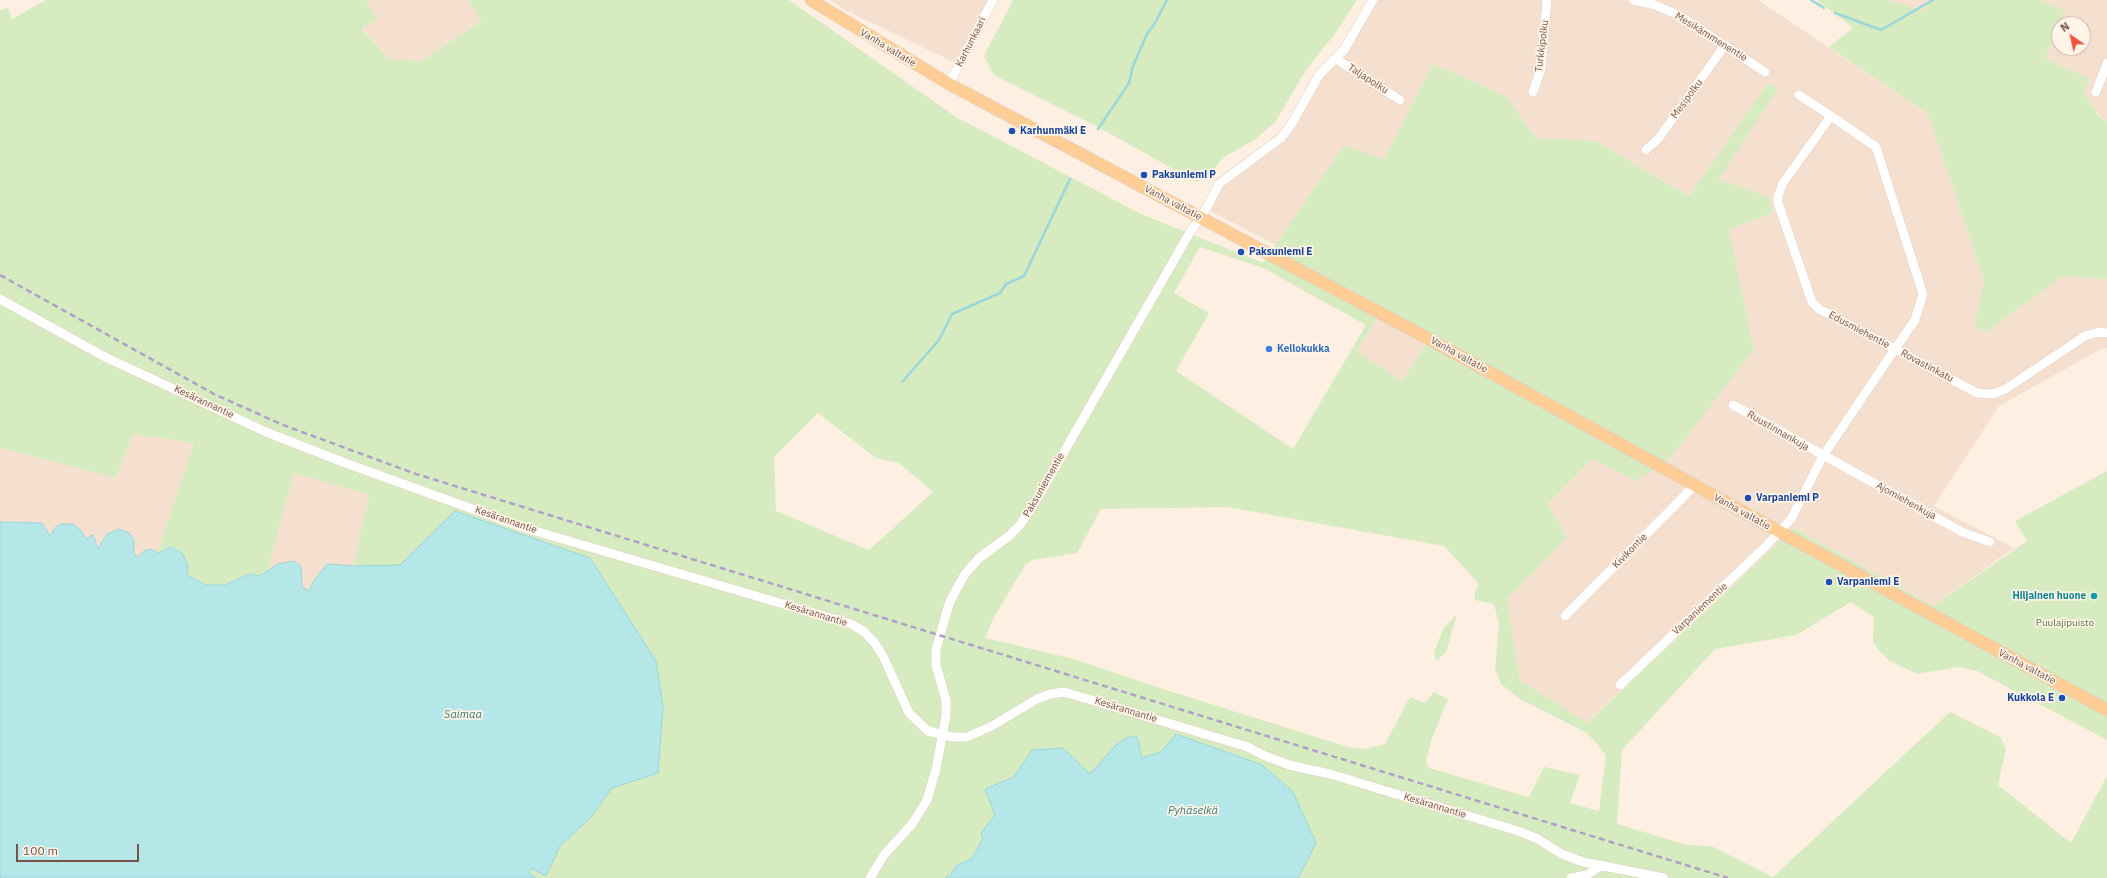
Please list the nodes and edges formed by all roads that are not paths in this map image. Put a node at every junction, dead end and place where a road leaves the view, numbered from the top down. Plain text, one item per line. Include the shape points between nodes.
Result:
1 (811, 0) edge
2 (993, 0) edge
3 (1373, 0) edge
4 (1547, 0) edge
5 (1633, 0) edge
6 (1725, 45) junction
7 (1336, 59) junction
8 (2107, 63) edge
9 (1765, 72) dead end
10 (949, 84) junction
11 (1533, 92) dead end
12 (2096, 92) dead end
13 (1799, 95) dead end
14 (1400, 100) dead end
15 (1831, 116) junction
16 (1646, 150) dead end
17 (1200, 218) junction
18 (0, 299) edge
19 (2107, 333) edge
20 (1895, 349) junction
21 (1733, 405) dead end
22 (1823, 456) junction
23 (1694, 485) junction
24 (1780, 532) junction
25 (1990, 542) dead end
26 (1565, 616) dead end
27 (1620, 685) dead end
28 (2107, 710) edge
29 (943, 735) junction
30 (1602, 866) junction
31 (870, 878) edge
32 (1571, 878) edge
33 (1664, 878) edge

1 - 10 main road, Vanha valtatie
2 - 10 street, Karhunkaari
3 - 7 street
4 - 11 street, Turkkipolku via 1541,69
5 - 6 street, Mesikämmenentie via 1655,5 1680,16
6 - 9 street, Mesikämmenentie
6 - 16 street, Mesipolku via 1659,138
7 - 14 street, Taljapolku
7 - 17 street via 1319,75 1281,138 1219,184
8 - 12 street
10 - 17 main road, Vanha valtatie
13 - 15 street, Edusmiehentie
15 - 20 street, Edusmiehentie via 1876,147 1923,294 1915,320
15 - 20 street, Edusmiehentie via 1783,183 1778,203 1812,302 1819,309
17 - 23 main road, Vanha valtatie via 1430,339
17 - 29 street, Paksuniementie via 1037,499 1020,525 1009,536 978,558 949,604 936,650 936,665 946,700
18 - 29 street, Kesärannantie via 105,357 266,432 348,464 525,528 851,624 874,642 909,713 928,731
19 - 20 street, Rovastinkatu via 2098,332 2085,336 2004,390 1992,394 1977,393
20 - 22 street, Rovastinkatu
21 - 22 street, Ruustinnankuja
22 - 24 street, Rovastinkatu via 1791,519
22 - 25 street, Ajomiehenkuja via 1962,532
23 - 24 main road, Vanha valtatie
23 - 26 street, Kivikontie
24 - 27 street, Varpaniementie
24 - 28 main road, Vanha valtatie
29 - 30 street, Kesärannantie via 967,737 979,733 1037,699 1064,692 1248,747 1289,766 1330,774 1515,830 1536,838 1562,854
29 - 31 street, Paksuniementie via 928,800 913,823 884,855
30 - 32 street via 1588,875
30 - 33 street, Kesärannantie

